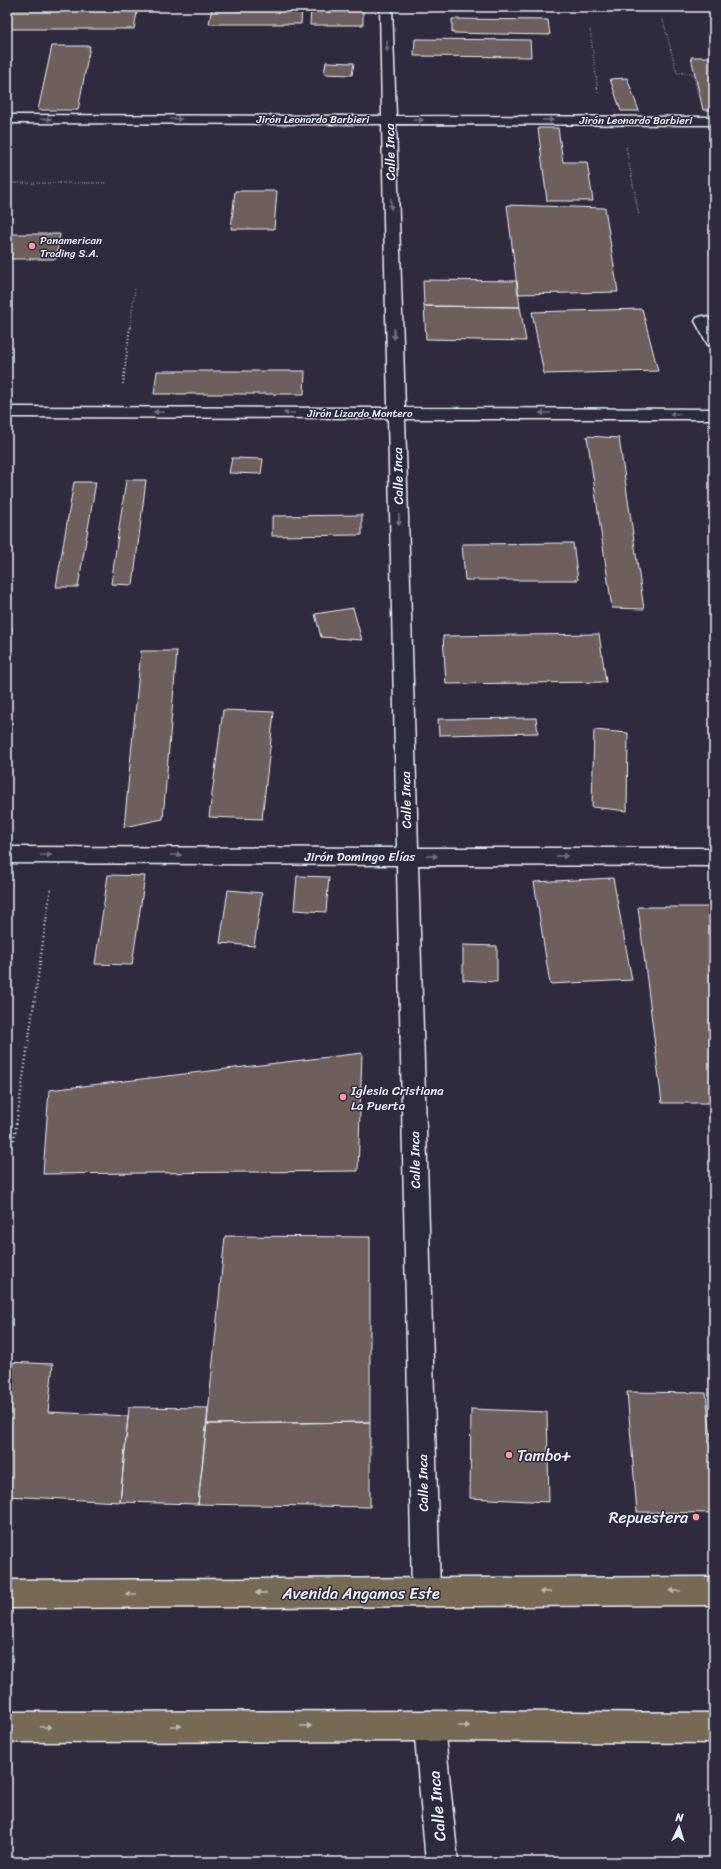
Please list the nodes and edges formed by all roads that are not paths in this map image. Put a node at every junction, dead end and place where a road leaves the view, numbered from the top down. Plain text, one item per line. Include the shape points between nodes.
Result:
1 (386, 7) edge
2 (7, 119) edge
3 (389, 120) junction
4 (709, 120) edge
5 (703, 322) dead end
6 (714, 341) edge
7 (7, 412) edge
8 (396, 413) junction
9 (714, 414) edge
10 (7, 855) edge
11 (408, 856) junction
12 (714, 857) edge
13 (714, 1591) edge
14 (426, 1592) junction
15 (7, 1594) edge
16 (429, 1726) junction
17 (7, 1727) edge
18 (714, 1728) edge
19 (442, 1862) edge

1 -> 3 street, Calle Inca
2 -> 3 street, Jirón Leonardo Barbieri
3 -> 4 street, Jirón Leonardo Barbieri
3 -> 8 street, Calle Inca
5 - 6 street
8 -> 7 street, Jirón Lizardo Montero
9 -> 8 street, Jirón Lizardo Montero
8 -> 11 street, Calle Inca
10 -> 11 street, Jirón Domingo Elías
11 -> 12 street, Jirón Domingo Elías
11 - 14 street, Calle Inca
13 -> 14 main road, Avenida Angamos Este
14 -> 15 main road, Avenida Angamos Este
17 -> 16 main road
16 -> 18 main road
16 - 19 street, Calle Inca

